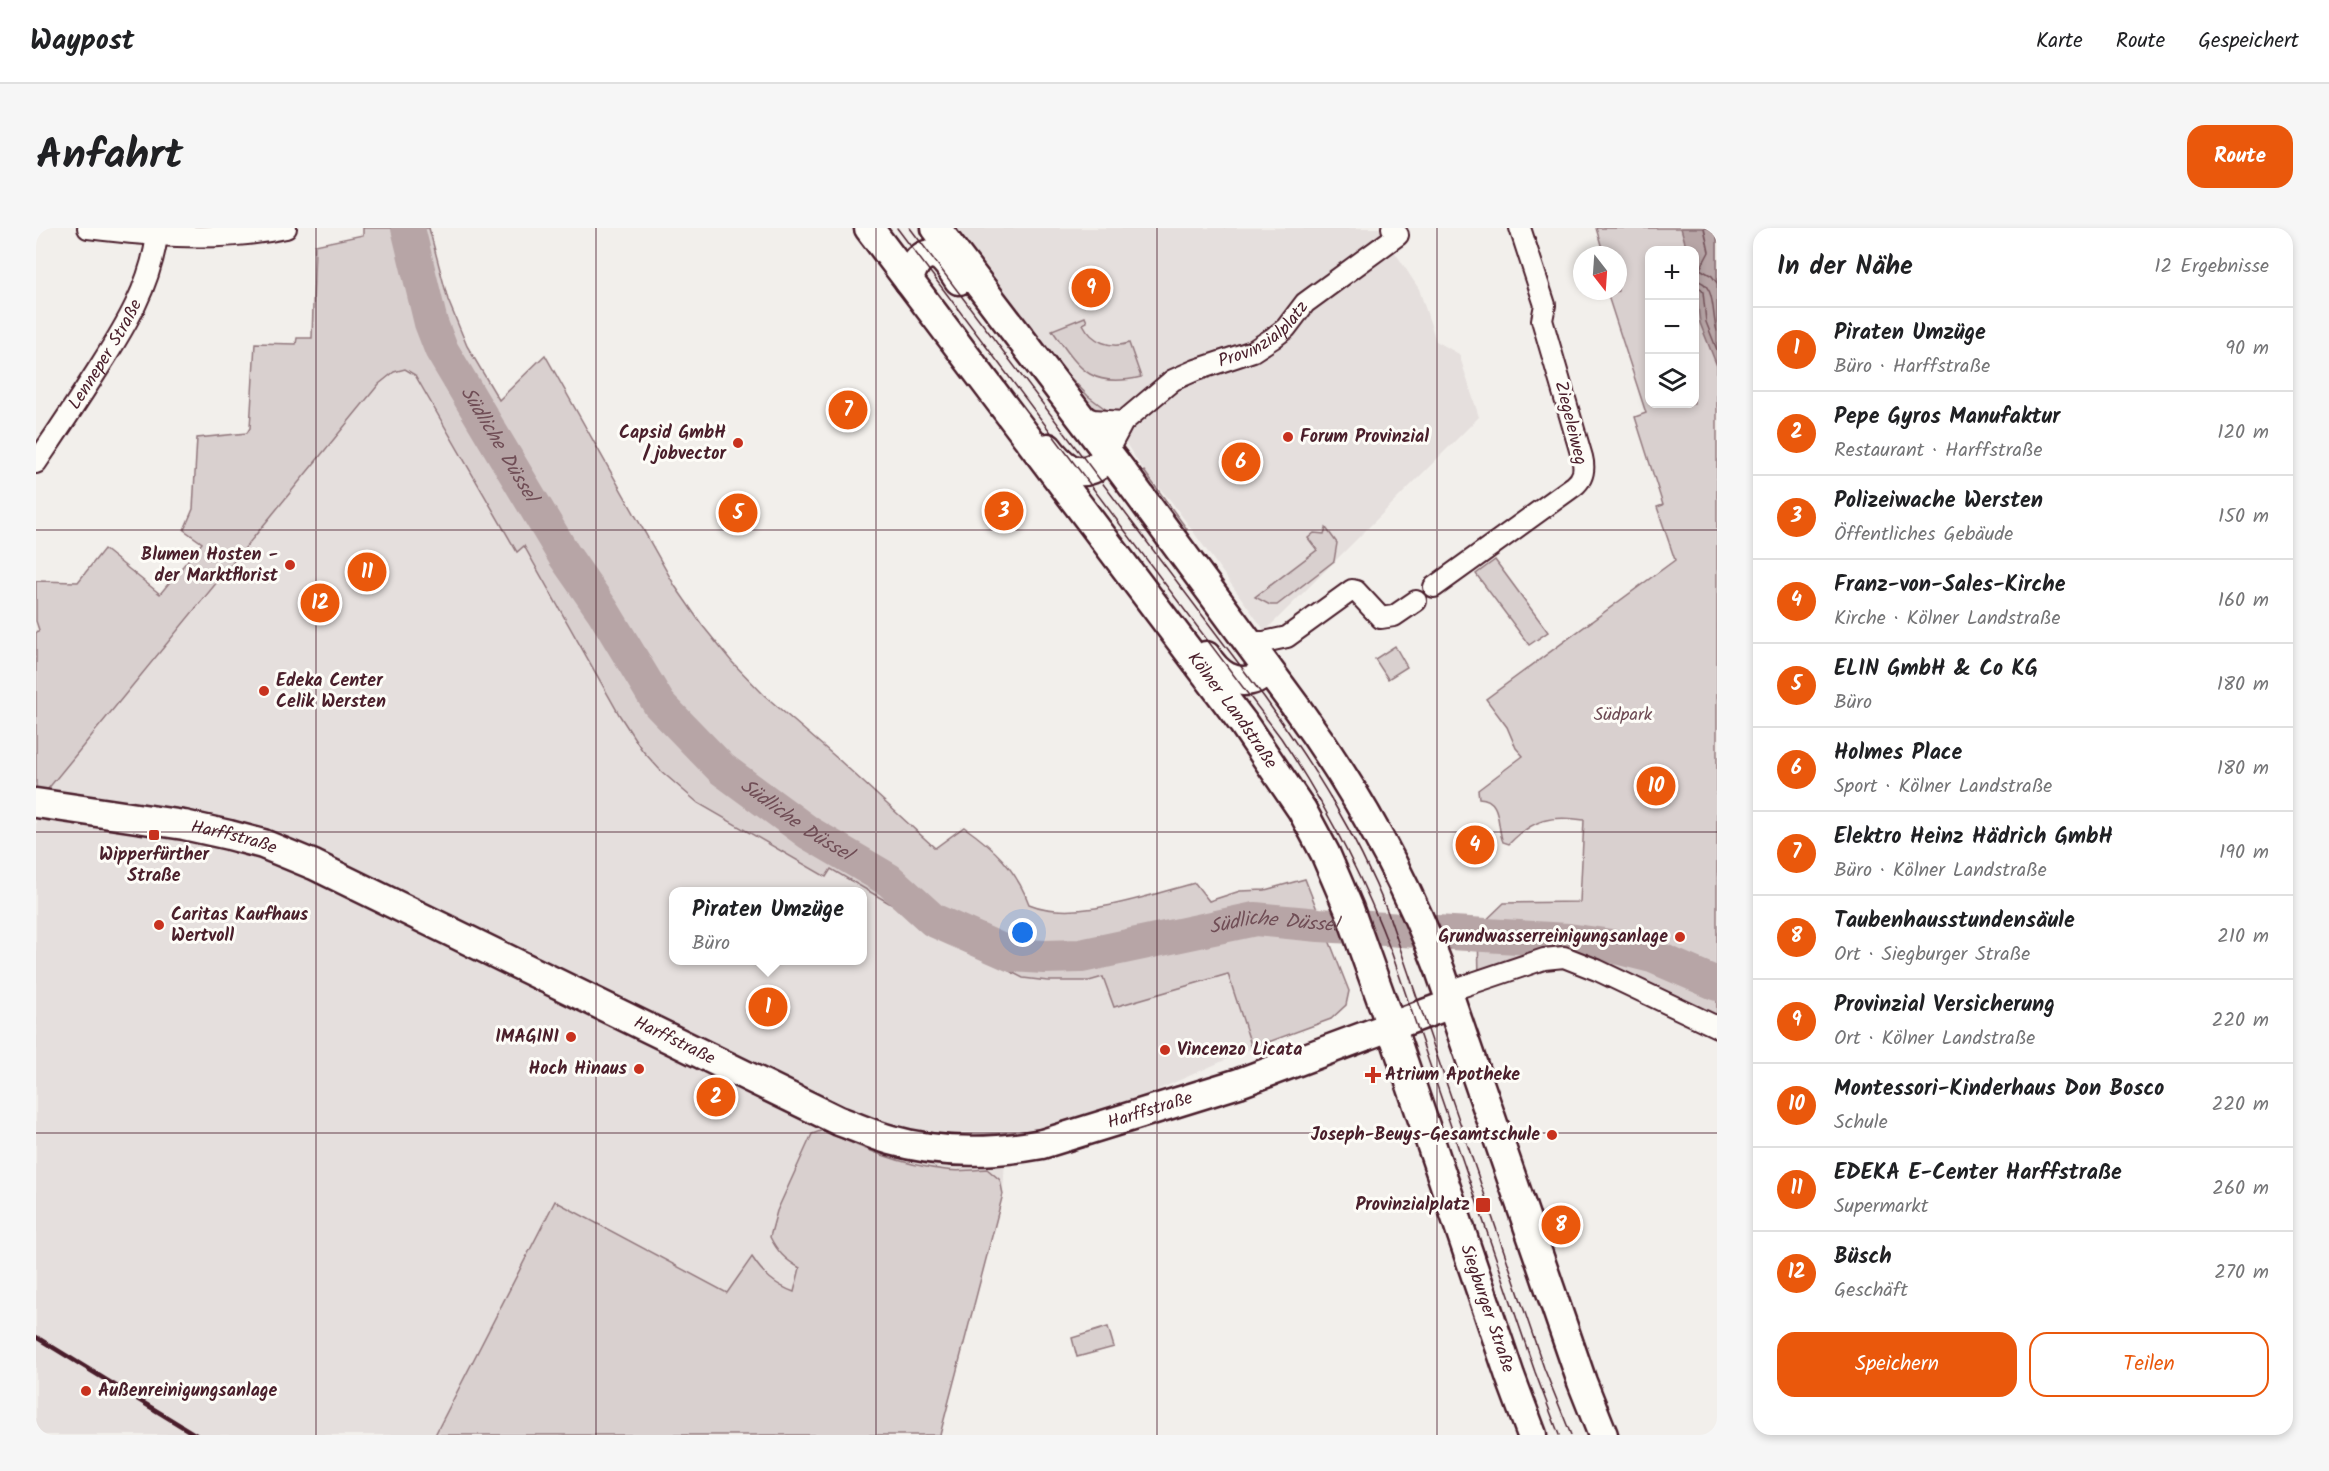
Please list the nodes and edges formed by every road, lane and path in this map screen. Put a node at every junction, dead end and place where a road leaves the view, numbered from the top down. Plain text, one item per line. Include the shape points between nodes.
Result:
1 (88, 228) edge
2 (286, 228) edge
3 (869, 228) edge
4 (936, 228) edge
5 (1520, 228) edge
6 (1395, 231) edge
7 (157, 236) junction
8 (909, 281) junction
9 (995, 306) junction
10 (1078, 415) junction
11 (1123, 422) junction
12 (1019, 428) junction
13 (1107, 452) junction
14 (36, 463) edge
15 (1434, 587) dead end
16 (1416, 601) dead end
17 (1179, 637) junction
18 (1287, 637) junction
19 (1247, 642) junction
20 (1266, 667) junction
21 (36, 803) edge
22 (1449, 998) junction
23 (1391, 1026) junction
24 (1717, 1027) edge
25 (1532, 1435) edge
26 (1603, 1435) edge

1 - 7 street
2 - 7 street via 220,236
3 - 8 main road, Kölner Landstraße
4 - 9 main road
5 - 15 street, Ziegeleiweg via 1545,305 1542,320 1582,457 1582,475 1574,486
6 - 11 street, Provinzialplatz via 1305,303 1273,338 1253,351 1173,380
7 - 14 street, Lenneper Straße via 154,262 139,300
8 - 9 main road via 913,265 920,258 938,256 979,304
8 - 12 main road, Kölner Landstraße
9 - 10 main road
10 - 11 street
10 - 13 main road
11 - 13 street, Provinzialplatz
12 - 13 main road, Kölner Landstraße via 1033,429 1051,452 1074,470 1098,466
12 - 17 main road, Kölner Landstraße
13 - 19 main road
16 - 18 street via 1385,619 1352,590
17 - 20 main road via 1192,638 1227,677 1256,679
17 - 23 main road, Kölner Landstraße via 1302,810 1349,909
18 - 19 street
18 - 20 street
19 - 20 main road
20 - 22 main road via 1320,741 1378,836 1413,906
21 - 23 main road, Harffstraße via 184,825 263,844 314,865 831,1117 891,1140 921,1146 1008,1150 1042,1144 1294,1065
22 - 23 main road
22 - 24 street via 1545,959 1564,957
22 - 26 main road
23 - 25 main road, Siegburger Straße

